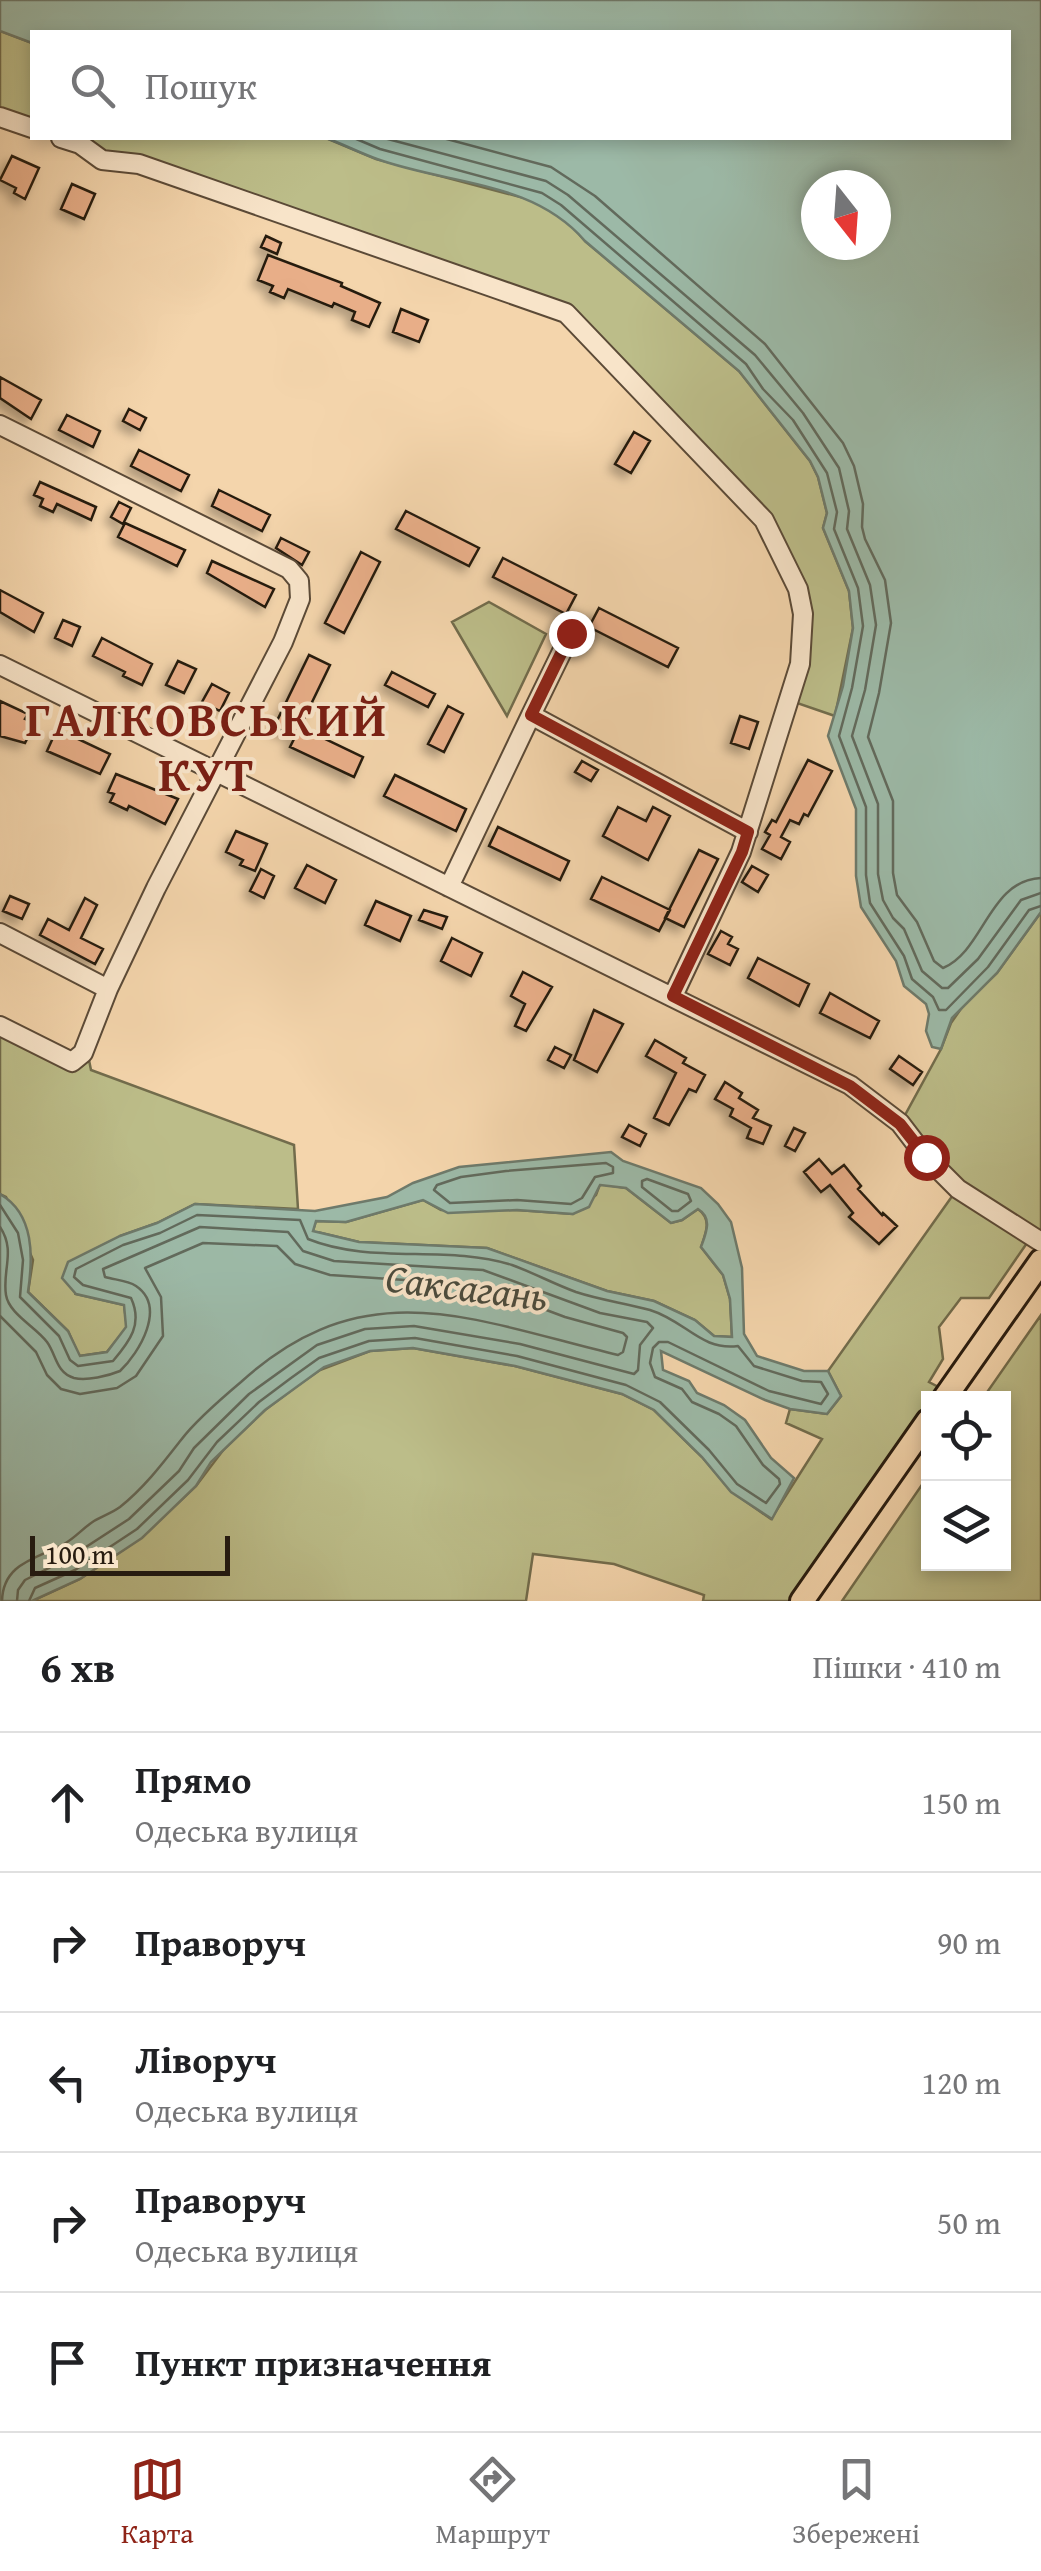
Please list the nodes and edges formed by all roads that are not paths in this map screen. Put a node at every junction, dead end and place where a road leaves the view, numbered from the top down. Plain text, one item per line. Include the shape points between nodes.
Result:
1 (0, 117) edge
2 (30, 127) edge
3 (67, 140) edge
4 (0, 426) edge
5 (571, 633) dead end
6 (0, 665) edge
7 (531, 715) junction
8 (216, 774) junction
9 (748, 832) junction
10 (449, 887) junction
11 (0, 932) edge
12 (108, 989) junction
13 (673, 996) junction
14 (0, 1026) edge
15 (1041, 1242) edge
16 (1041, 1261) edge
17 (949, 1391) edge
18 (921, 1430) edge
19 (802, 1601) edge

1 - 2 street
3 - 9 street via 102,160 139,164 566,312 764,520 798,589 804,614 800,664
4 - 8 street via 289,569 299,582 300,600
5 - 7 street
6 - 8 street
7 - 9 street
7 - 10 street
8 - 10 street
8 - 12 street
9 - 13 street
10 - 13 street
11 - 12 street
12 - 14 street via 84,1053 72,1062
13 - 15 street via 850,1086 900,1124 958,1189
16 - 17 main road
18 - 19 main road

